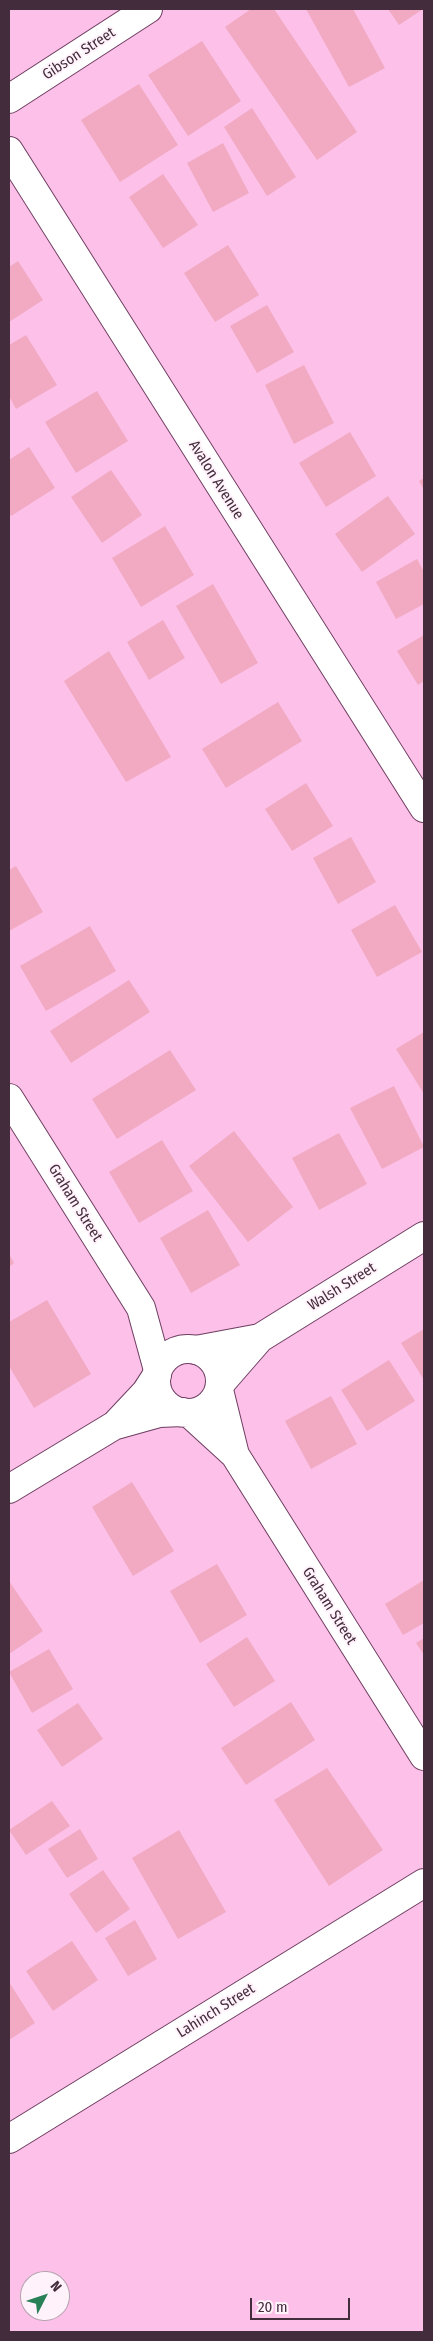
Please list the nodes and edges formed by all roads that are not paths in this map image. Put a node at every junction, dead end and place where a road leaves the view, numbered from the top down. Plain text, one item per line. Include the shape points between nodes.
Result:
1 (148, 9) edge
2 (9, 99) edge
3 (9, 151) edge
4 (424, 808) edge
5 (9, 1098) edge
6 (424, 1236) edge
7 (140, 1308) junction
8 (260, 1338) junction
9 (192, 1349) junction
10 (157, 1373) junction
11 (220, 1387) junction
12 (186, 1413) junction
13 (115, 1425) junction
14 (235, 1455) junction
15 (9, 1490) edge
16 (424, 1756) edge
17 (424, 1883) edge
18 (9, 2140) edge

1 - 2 street, Gibson Street
3 - 4 street, Avalon Avenue
5 - 7 street, Graham Street
6 - 8 street, Walsh Street
7 - 9 street, Graham Street
7 - 10 street, Graham Street
8 - 9 street, Walsh Street
8 - 11 street, Walsh Street
9 - 10 street via 169,1355
9 - 11 street via 215,1362
10 - 12 street via 156,1385 165,1403
10 - 13 street via 146,1392
11 - 12 street via 207,1407
11 - 14 street, Graham Street
12 - 13 street via 159,1413
12 - 14 street, Graham Street
13 - 15 street
14 - 16 street, Graham Street
17 - 18 street, Lahinch Street

